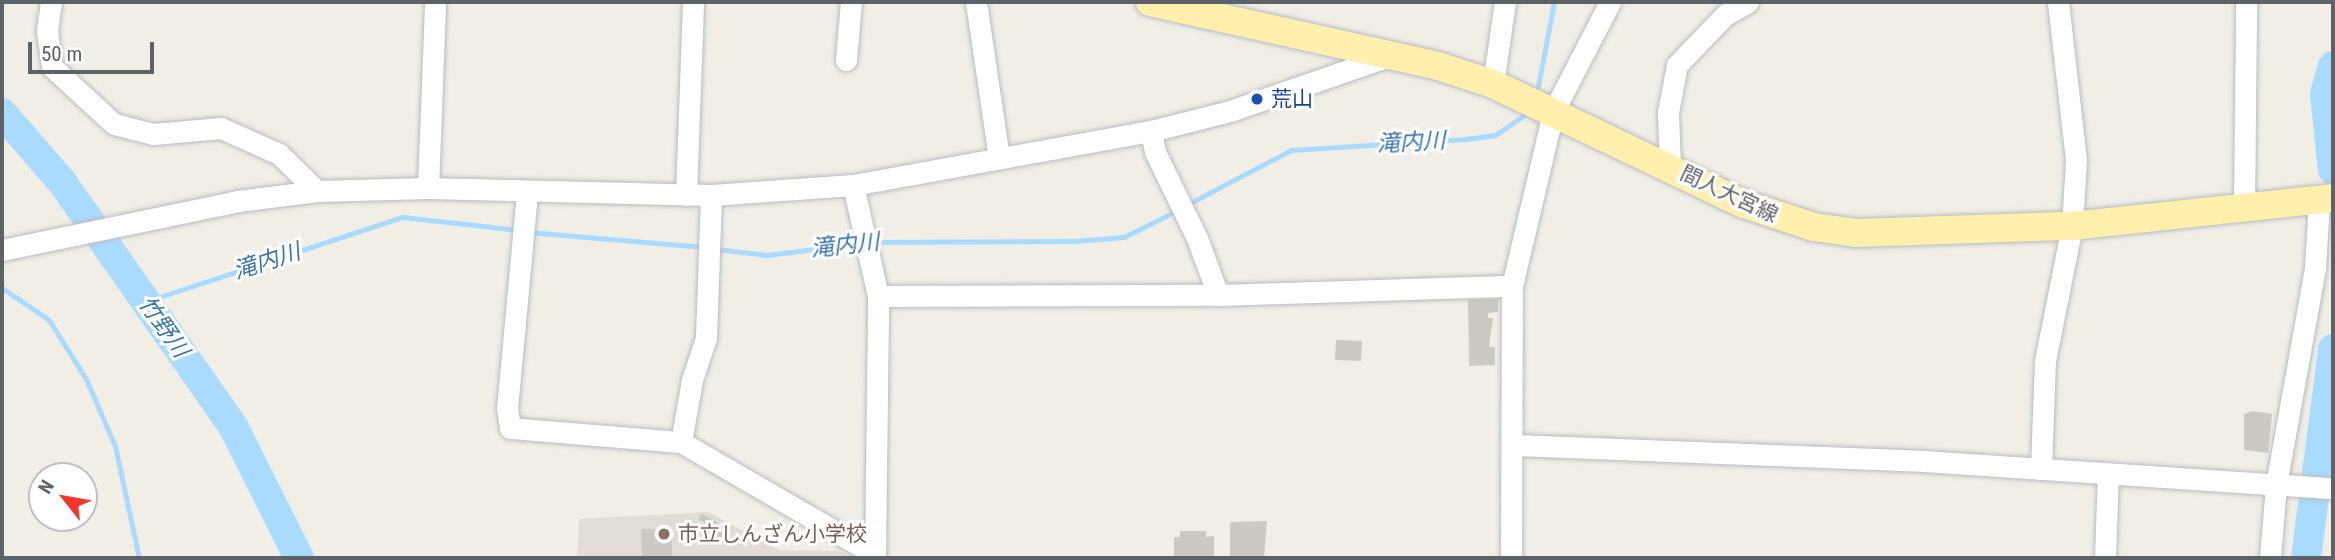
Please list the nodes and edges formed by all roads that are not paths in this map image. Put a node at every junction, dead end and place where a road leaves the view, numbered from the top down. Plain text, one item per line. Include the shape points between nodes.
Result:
1 (51, 2) edge
2 (435, 2) edge
3 (693, 2) edge
4 (851, 2) edge
5 (976, 2) edge
6 (1150, 2) edge
7 (1505, 2) edge
8 (1610, 2) edge
9 (1748, 2) edge
10 (2058, 2) edge
11 (2246, 2) edge
12 (1389, 55) junction
13 (846, 60) dead end
14 (1493, 84) junction
15 (1553, 112) junction
16 (1151, 131) junction
17 (999, 158) junction
18 (1670, 167) junction
19 (853, 185) junction
20 (428, 188) junction
21 (317, 191) junction
22 (527, 193) junction
23 (686, 195) junction
24 (711, 195) junction
25 (2326, 199) edge
26 (2244, 209) junction
27 (2072, 226) junction
28 (7, 249) edge
29 (1512, 286) junction
30 (1217, 295) junction
31 (878, 296) junction
32 (681, 442) junction
33 (1513, 445) junction
34 (2041, 469) junction
35 (2108, 474) junction
36 (2276, 485) junction
37 (2333, 488) edge
38 (874, 556) edge
39 (1511, 558) edge
40 (2105, 558) edge
41 (2270, 558) edge

1 - 21 street via 47,31 52,67 114,124 153,134 220,128 279,155
2 - 20 street
3 - 23 street
4 - 13 street
5 - 17 street
6 - 12 main road, 間人大宮線
7 - 14 street
8 - 15 street
9 - 18 street via 1725,15 1677,65 1668,112
10 - 27 street via 2076,160
11 - 26 street
12 - 14 main road, 間人大宮線
12 - 16 street via 1230,111
14 - 15 main road, 間人大宮線
15 - 18 main road, 間人大宮線
15 - 29 street
16 - 17 street
16 - 30 street via 1155,152 1197,238
17 - 19 street
18 - 27 main road, 間人大宮線 via 1744,204 1814,228 1856,233
19 - 24 street
19 - 31 street
20 - 21 street
20 - 22 street
21 - 28 street via 237,201
22 - 23 street
22 - 32 street via 507,407 510,428
23 - 24 street
24 - 32 street via 706,338 692,380
25 - 26 main road, 間人大宮線
25 - 36 street
26 - 27 main road, 間人大宮線
27 - 34 street via 2045,361
29 - 30 street
29 - 33 street
30 - 31 street
31 - 38 street
32 - 38 street
33 - 34 street
33 - 39 street
34 - 35 street
35 - 36 street
35 - 40 street
36 - 37 street
36 - 41 street

